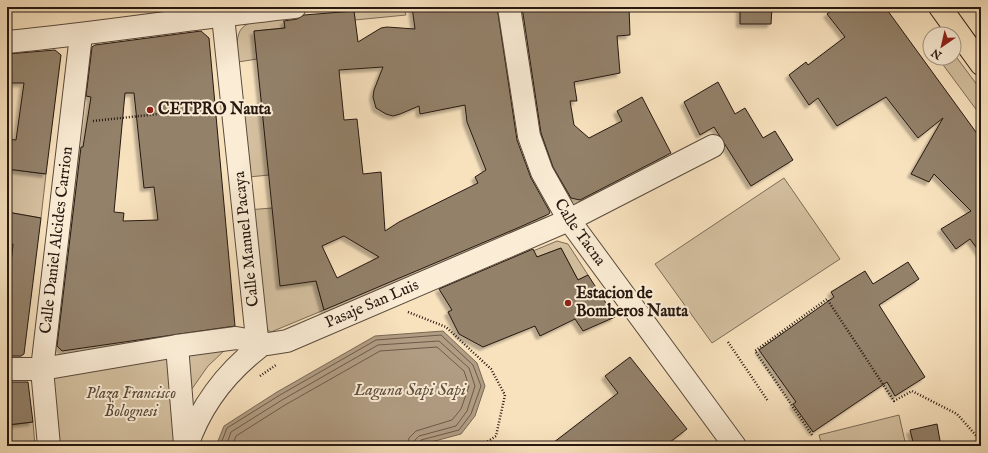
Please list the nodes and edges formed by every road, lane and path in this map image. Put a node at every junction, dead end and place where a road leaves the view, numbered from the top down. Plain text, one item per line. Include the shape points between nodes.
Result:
1 (295, 7) edge
2 (510, 7) edge
3 (940, 7) edge
4 (222, 11) edge
5 (81, 35) junction
6 (7, 42) edge
7 (981, 64) edge
8 (177, 112) dead end
9 (70, 124) junction
10 (713, 146) dead end
11 (569, 220) junction
12 (407, 311) dead end
13 (728, 342) dead end
14 (258, 343) junction
15 (176, 346) junction
16 (281, 361) dead end
17 (42, 368) junction
18 (7, 369) edge
19 (257, 378) dead end
20 (768, 401) dead end
21 (812, 435) dead end
22 (981, 441) edge
23 (49, 446) edge
24 (186, 446) edge
25 (481, 446) edge
26 (735, 446) edge

1 - 4 street
2 - 11 street, Calle Tacna via 529,136 542,172
3 - 7 main road
4 - 5 street
4 - 14 street, Calle Manuel Pacaya
5 - 6 street
5 - 9 street, Calle Daniel Alcides Carrion
8 - 9 path
9 - 17 street, Calle Daniel Alcides Carrion
10 - 11 street, Pasaje San Luis
11 - 14 street, Pasaje San Luis via 287,341
11 - 26 street, Calle Tacna
12 - 25 path via 446,327 491,370 505,395 496,436
13 - 20 path
14 - 15 street, Pasaje San Luis via 236,338
14 - 24 street via 258,348 238,364 208,402
15 - 17 street, Pasaje San Luis
15 - 24 street
16 - 19 path
17 - 18 street, Pasaje San Luis
17 - 23 street, Calle Daniel Alcides Carrion
21 - 22 path via 755,351 827,299 894,401 912,391 957,414

